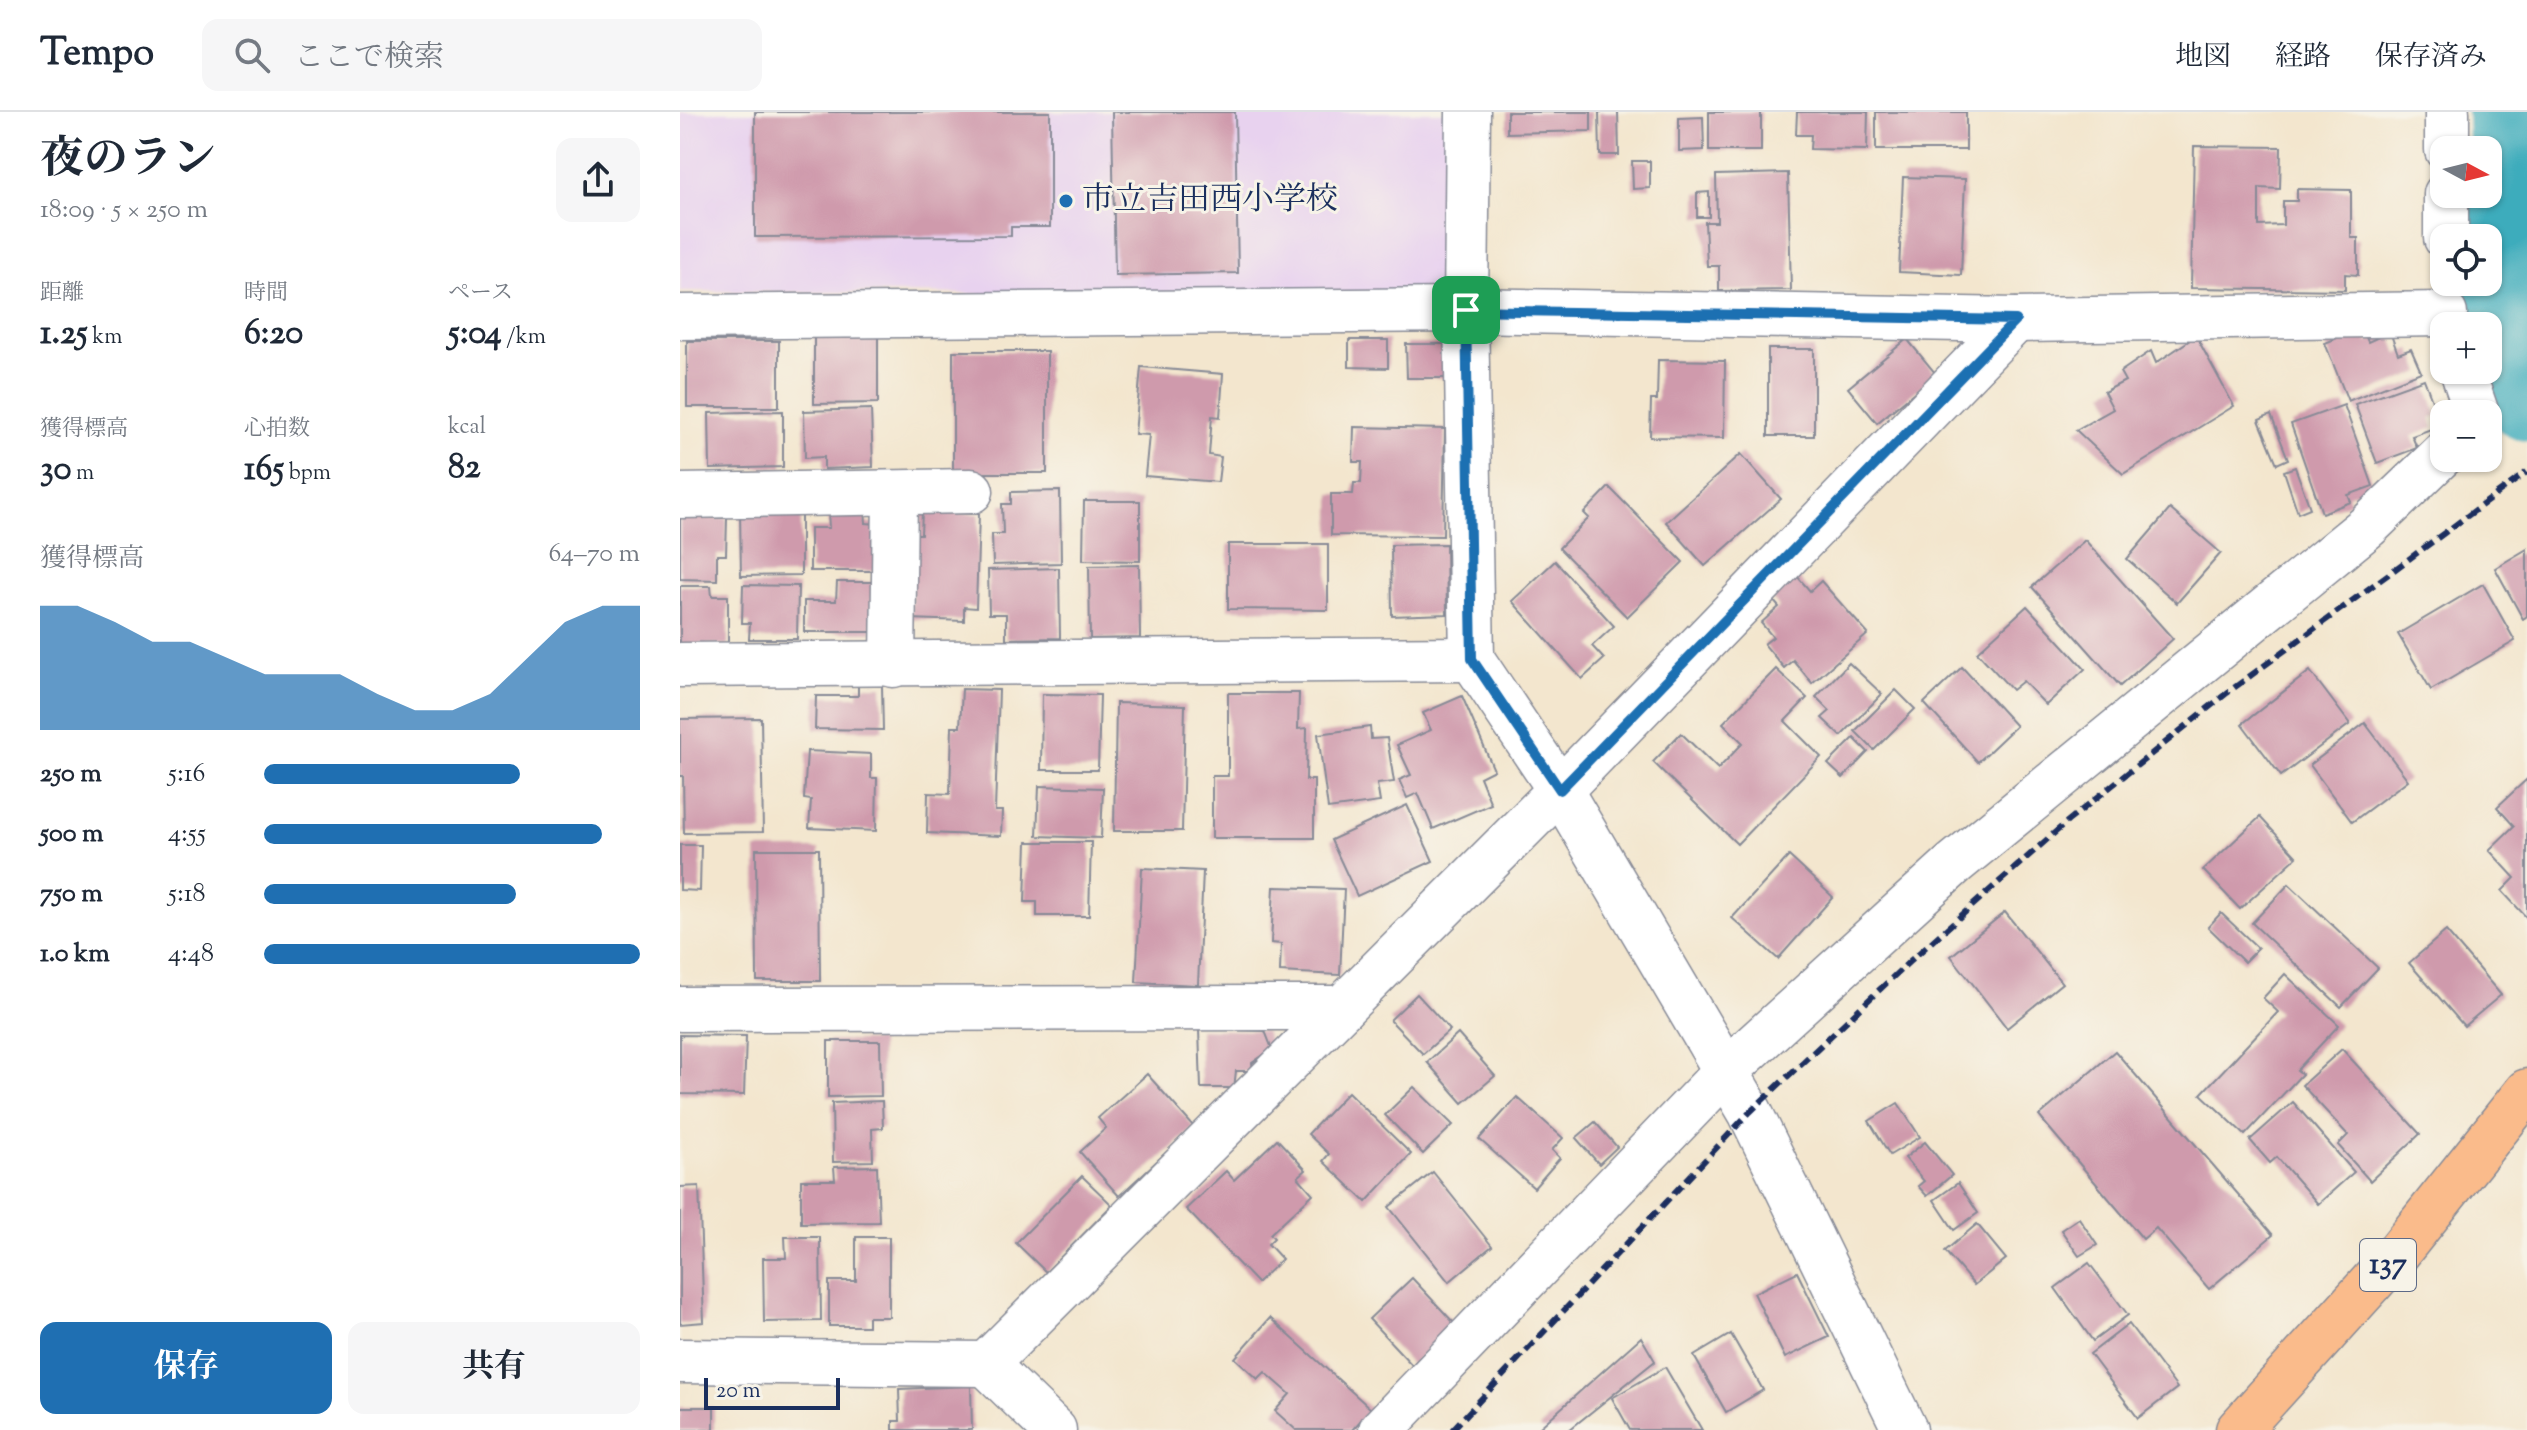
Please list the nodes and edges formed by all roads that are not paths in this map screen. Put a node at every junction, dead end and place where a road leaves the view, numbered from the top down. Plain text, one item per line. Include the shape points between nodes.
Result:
1 (1468, 112) edge
2 (2447, 112) edge
3 (2447, 136) edge
4 (2446, 307) edge
5 (1466, 310) junction
6 (680, 317) edge
7 (2016, 320) junction
8 (2430, 466) edge
9 (971, 491) dead end
10 (895, 493) junction
11 (680, 496) edge
12 (1472, 659) junction
13 (680, 665) edge
14 (893, 665) junction
15 (1560, 790) junction
16 (1342, 1008) junction
17 (680, 1009) edge
18 (1726, 1071) junction
19 (2527, 1091) edge
20 (680, 1361) edge
21 (986, 1364) junction
22 (1054, 1430) edge
23 (1381, 1430) edge
24 (1905, 1430) edge
25 (2238, 1430) edge

1 - 5 street
2 - 3 street
4 - 7 street
5 - 6 street
5 - 7 street
5 - 12 street
7 - 15 street
8 - 18 street via 2368,526 1955,863
9 - 10 street
10 - 11 street
10 - 14 street
12 - 14 street
12 - 15 street
13 - 14 street
15 - 16 street
15 - 18 street
16 - 17 street
16 - 21 street
18 - 23 street
18 - 24 street
19 - 25 highway, 137 via 2392,1260
20 - 21 street
21 - 22 street

